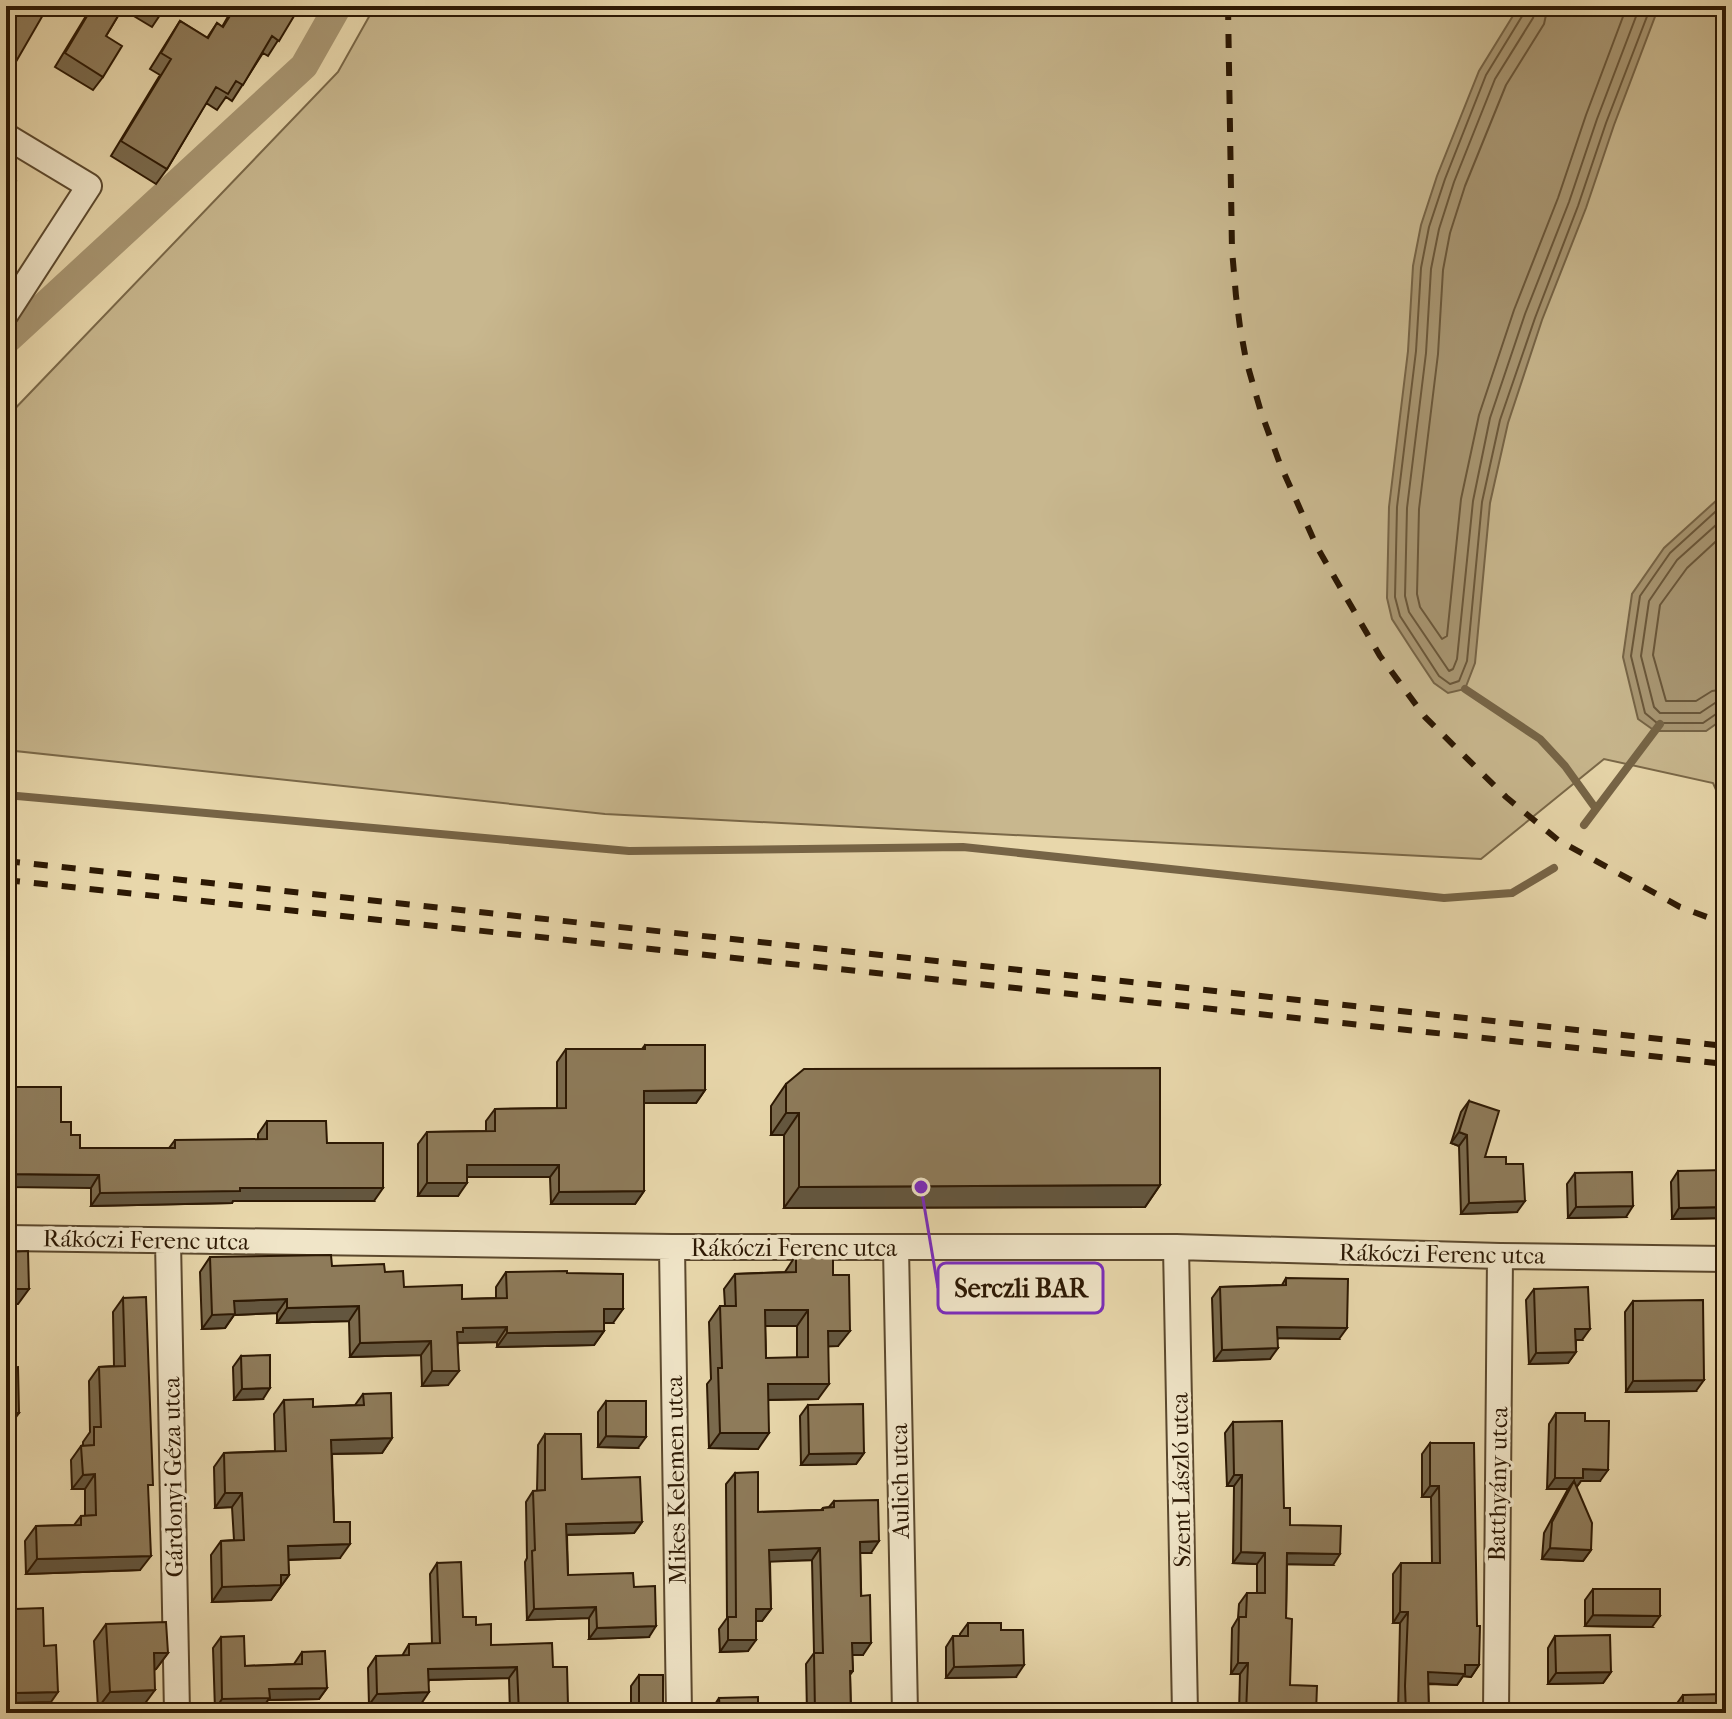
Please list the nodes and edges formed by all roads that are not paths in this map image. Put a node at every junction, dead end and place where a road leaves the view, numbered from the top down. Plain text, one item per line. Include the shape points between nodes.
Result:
1 (6, 136) edge
2 (6, 314) edge
3 (6, 1238) edge
4 (168, 1241) junction
5 (672, 1247) junction
6 (1176, 1247) junction
7 (896, 1248) junction
8 (1500, 1256) junction
9 (1726, 1259) edge
10 (177, 1713) edge
11 (679, 1713) edge
12 (905, 1713) edge
13 (1185, 1713) edge
14 (1496, 1713) edge

1 - 2 street via 89,186
3 - 4 street, Rákóczi Ferenc utca
4 - 5 street, Rákóczi Ferenc utca
4 - 10 street, Gárdonyi Géza utca
5 - 7 street, Rákóczi Ferenc utca
5 - 11 street, Mikes Kelemen utca
6 - 7 street, Rákóczi Ferenc utca
6 - 8 street, Rákóczi Ferenc utca
6 - 13 street, Szent László utca
7 - 12 street, Aulich utca
8 - 9 street, Rákóczi Ferenc utca
8 - 14 street, Batthyány utca

